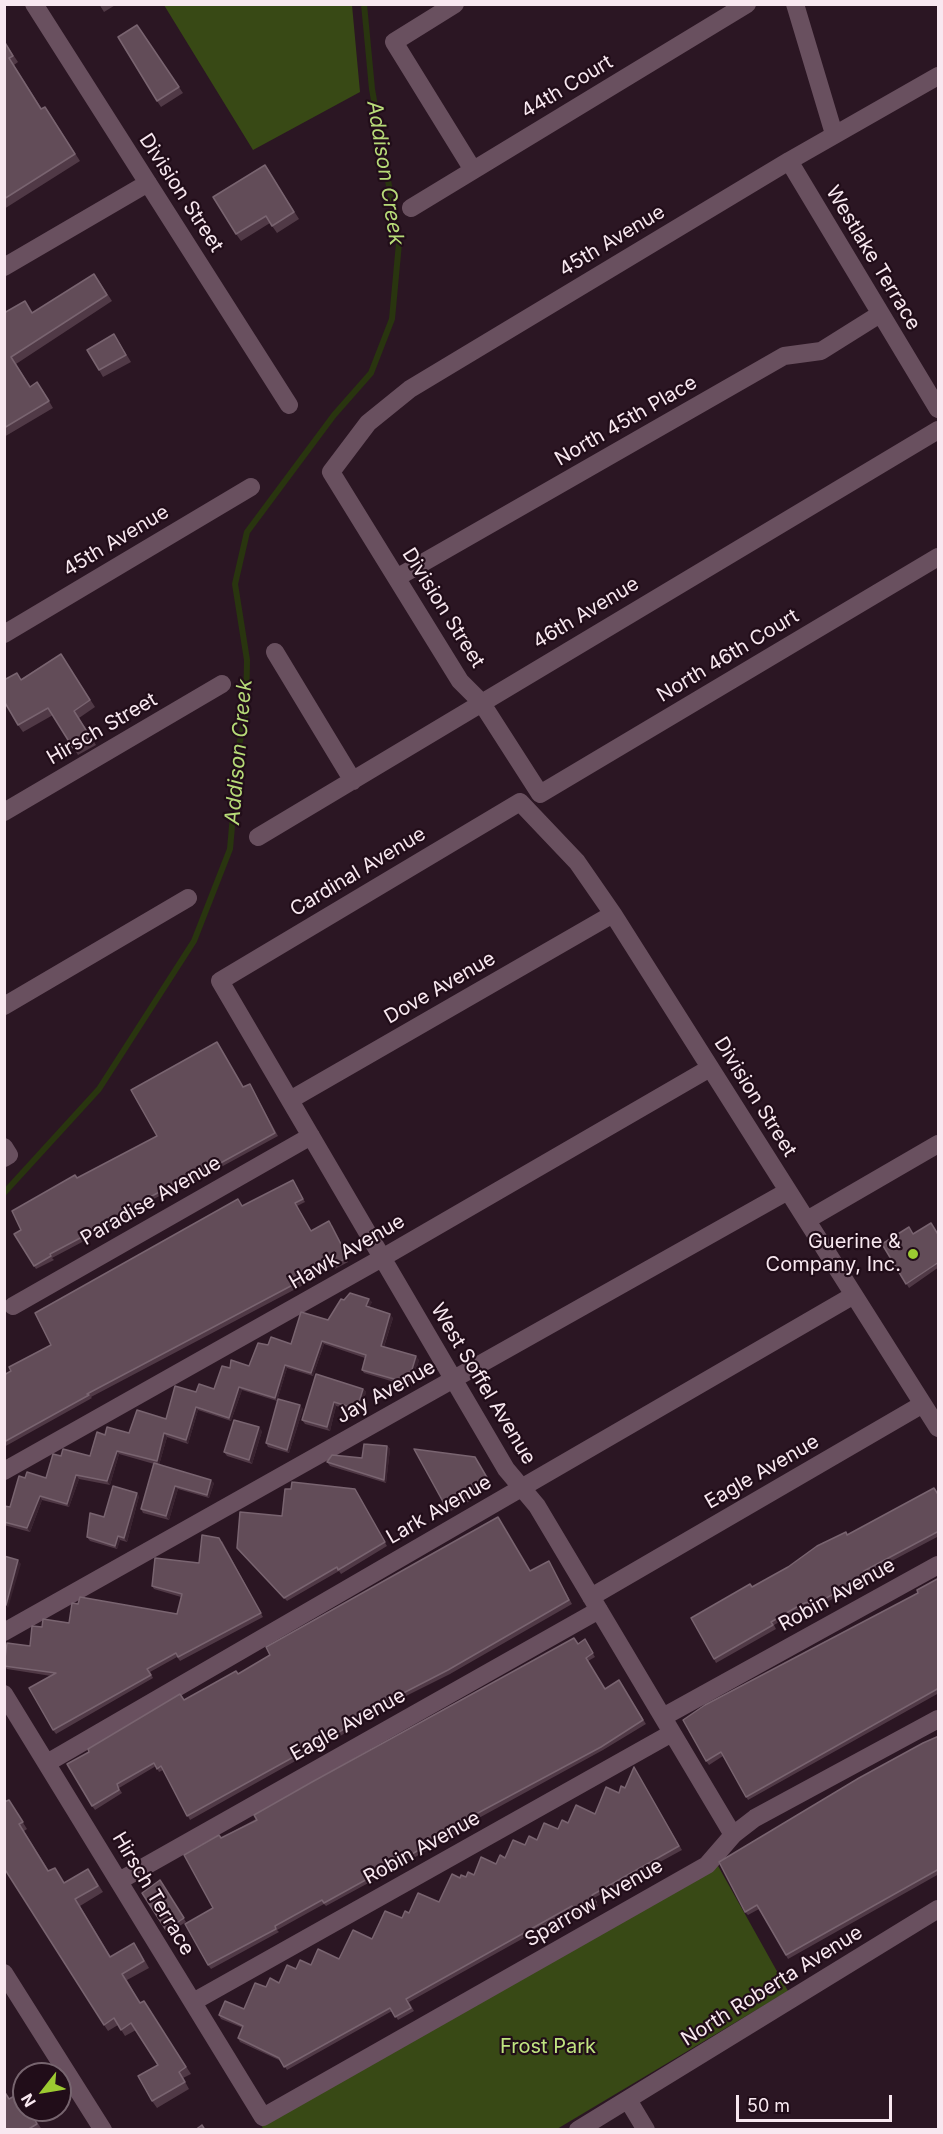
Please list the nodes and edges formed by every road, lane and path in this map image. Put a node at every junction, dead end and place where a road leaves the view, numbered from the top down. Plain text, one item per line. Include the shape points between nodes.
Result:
1 (34, 4) edge
2 (455, 4) edge
3 (747, 4) edge
4 (795, 4) edge
5 (939, 76) edge
6 (834, 134) junction
7 (789, 161) junction
8 (473, 170) junction
9 (148, 183) junction
10 (411, 208) dead end
11 (4, 267) edge
12 (880, 314) junction
13 (289, 405) dead end
14 (939, 409) edge
15 (939, 430) edge
16 (331, 472) joint
17 (250, 487) dead end
18 (939, 557) edge
19 (398, 577) junction
20 (4, 633) edge
21 (275, 652) dead end
22 (222, 684) dead end
23 (481, 702) junction
24 (353, 781) junction
25 (540, 794) joint
26 (520, 801) joint
27 (4, 812) edge
28 (258, 837) dead end
29 (188, 898) dead end
30 (613, 914) junction
31 (220, 981) joint
32 (4, 1006) edge
33 (710, 1068) junction
34 (290, 1100) junction
35 (311, 1136) junction
36 (939, 1144) edge
37 (788, 1191) junction
38 (807, 1220) junction
39 (382, 1258) junction
40 (854, 1295) junction
41 (13, 1305) dead end
42 (454, 1380) junction
43 (923, 1404) junction
44 (939, 1428) edge
45 (4, 1472) edge
46 (521, 1488) junction
47 (939, 1565) edge
48 (595, 1603) junction
49 (4, 1632) edge
50 (4, 1694) edge
51 (663, 1717) junction
52 (939, 1719) edge
53 (672, 1734) junction
54 (47, 1763) junction
55 (733, 1835) junction
56 (119, 1881) junction
57 (939, 1909) edge
58 (4, 1973) edge
59 (193, 2002) junction
60 (628, 2100) junction
61 (263, 2117) joint
62 (103, 2130) edge
63 (578, 2130) edge
64 (646, 2130) edge

1 - 9 street, Division Street
2 - 8 street via 394,42
3 - 8 street, 44th Court
4 - 6 street
5 - 6 street, 45th Avenue
6 - 7 street, 45th Avenue
7 - 12 street, Westlake Terrace
7 - 16 street, 45th Avenue via 410,389 368,423
8 - 10 street, 44th Court
9 - 11 street
9 - 13 street, Division Street
12 - 14 street, Westlake Terrace
12 - 19 street, North 45th Place via 821,351 784,356
15 - 23 street, 46th Avenue
16 - 19 street, Division Street
17 - 20 street, 45th Avenue
18 - 25 street, North 46th Court
19 - 23 street, Division Street via 460,681
21 - 24 street
22 - 27 street, Hirsch Street
23 - 24 street, 46th Avenue
23 - 25 street, Division Street
24 - 28 street, 46th Avenue
26 - 30 street, Division Street via 577,862
26 - 31 street, Cardinal Avenue
29 - 32 street
30 - 33 street, Division Street
30 - 34 street, Dove Avenue
31 - 34 street, West Soffel Avenue
33 - 37 street, Division Street
33 - 39 street, Hawk Avenue
34 - 35 street, West Soffel Avenue
35 - 39 street, West Soffel Avenue
35 - 41 street, Paradise Avenue
36 - 38 street
37 - 38 street, Division Street
37 - 42 street, Jay Avenue
38 - 40 street, Division Street
39 - 42 street, West Soffel Avenue
39 - 45 street, Hawk Avenue
40 - 43 street, Division Street
40 - 46 street, Lark Avenue
42 - 46 street, West Soffel Avenue
42 - 49 street, Jay Avenue
43 - 44 street, Division Street
43 - 48 street, Eagle Avenue
46 - 48 street, West Soffel Avenue via 537,1506
46 - 54 street, Lark Avenue
47 - 51 street, Robin Avenue
48 - 51 street, West Soffel Avenue
48 - 56 street, Eagle Avenue
50 - 54 street, Hirsch Terrace
51 - 53 street, West Soffel Avenue
52 - 55 street, Sparrow Avenue via 755,1818
53 - 55 street, West Soffel Avenue
53 - 59 street, Robin Avenue
54 - 56 street, Hirsch Terrace
55 - 61 street, Sparrow Avenue via 707,1864
56 - 59 street, Hirsch Terrace
57 - 60 street, North Roberta Avenue
58 - 62 street
59 - 61 street, Hirsch Terrace
60 - 63 street, North Roberta Avenue
60 - 64 street

